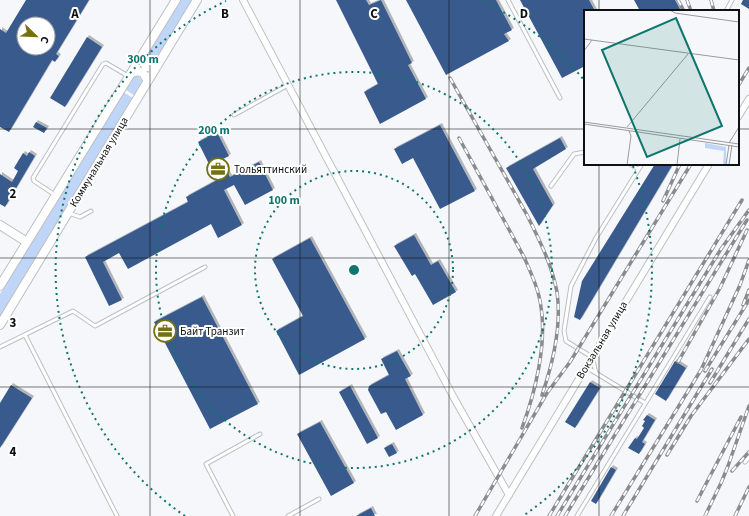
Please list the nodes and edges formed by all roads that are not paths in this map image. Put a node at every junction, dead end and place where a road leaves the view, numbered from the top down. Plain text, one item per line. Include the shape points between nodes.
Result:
1 (176, 0) edge
2 (197, 0) edge
3 (238, 0) edge
4 (243, 0) edge
5 (508, 0) edge
6 (732, 0) edge
7 (248, 10) junction
8 (727, 10) edge
9 (141, 57) junction
10 (157, 66) junction
11 (131, 75) junction
12 (148, 82) junction
13 (288, 85) junction
14 (560, 98) dead end
15 (749, 99) edge
16 (234, 115) dead end
17 (739, 115) edge
18 (584, 152) edge
19 (632, 165) edge
20 (641, 165) edge
21 (708, 165) edge
22 (638, 169) junction
23 (551, 186) dead end
24 (55, 196) junction
25 (91, 211) dead end
26 (68, 212) junction
27 (0, 225) edge
28 (27, 242) junction
29 (205, 267) dead end
30 (0, 286) edge
31 (710, 297) dead end
32 (0, 324) edge
33 (25, 335) junction
34 (0, 347) edge
35 (592, 357) junction
36 (586, 368) junction
37 (596, 373) junction
38 (645, 404) junction
39 (260, 434) dead end
40 (749, 457) edge
41 (745, 462) dead end
42 (509, 495) junction
43 (319, 499) dead end
44 (117, 516) edge
45 (233, 516) edge
46 (288, 516) edge
47 (496, 516) edge
48 (577, 516) edge

1 - 9 main road, Коммунальная улица
2 - 10 main road, Коммунальная улица
3 - 7 street
4 - 7 street
5 - 14 lane
6 - 8 lane
7 - 13 street
9 - 10 main road via 146,68
9 - 11 main road, Коммунальная улица
10 - 12 main road, Коммунальная улица
11 - 12 main road via 138,71 143,73
11 - 24 main road, Коммунальная улица
11 - 24 lane via 106,63 103,64 33,178
12 - 26 main road, Коммунальная улица
13 - 16 lane
13 - 42 street via 454,398
15 - 17 street
18 - 23 lane via 574,154
19 - 22 lane
20 - 22 lane
21 - 35 street, Вокзальная улица
22 - 35 lane via 596,238 571,286 564,331 566,341
24 - 28 main road, Коммунальная улица
25 - 26 lane via 80,217
26 - 32 main road, Коммунальная улица
27 - 28 main road
28 - 30 main road, Коммунальная улица
29 - 33 lane via 95,326 74,312
31 - 38 lane
33 - 34 lane
33 - 44 lane
35 - 36 street, Вокзальная улица
35 - 37 lane
36 - 37 lane
36 - 42 street, Вокзальная улица
37 - 38 lane
38 - 48 lane
39 - 45 lane via 206,464
40 - 41 lane
42 - 47 street, Вокзальная улица
43 - 46 lane

